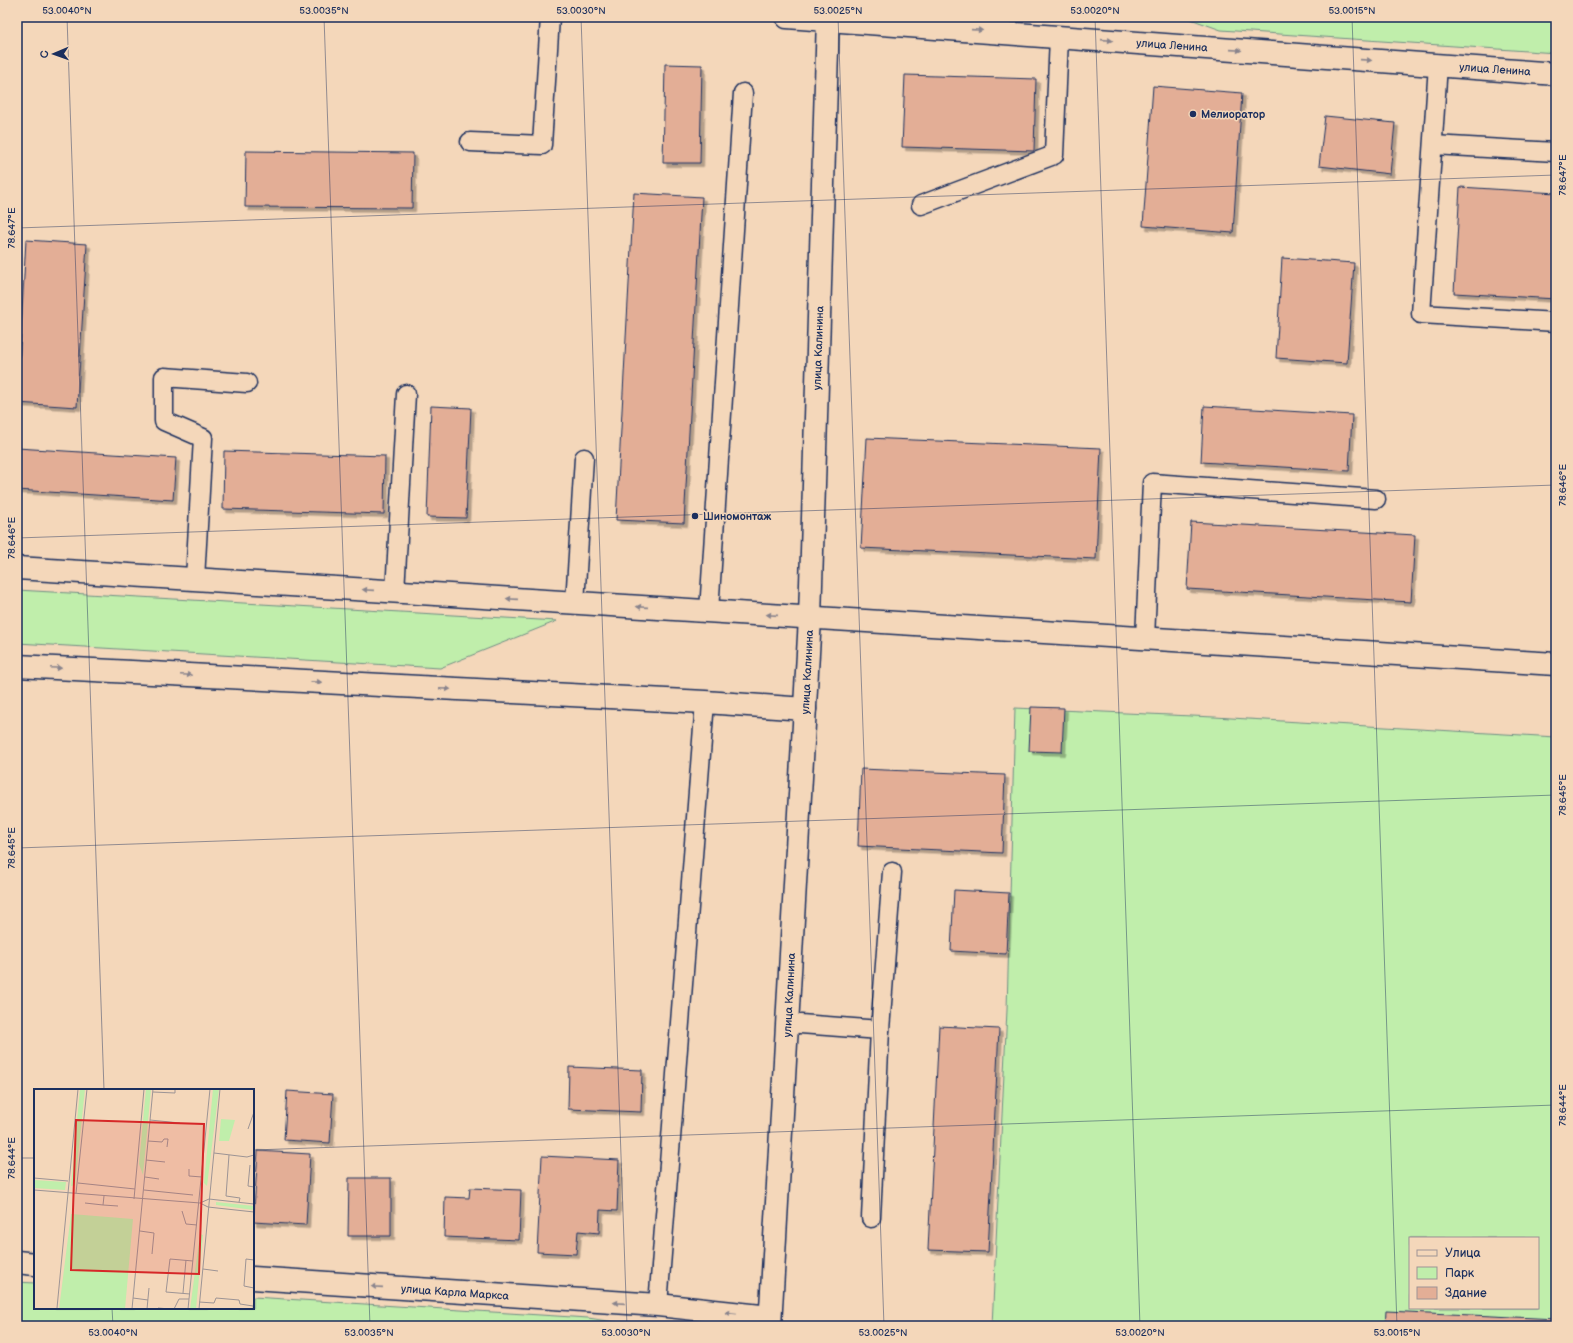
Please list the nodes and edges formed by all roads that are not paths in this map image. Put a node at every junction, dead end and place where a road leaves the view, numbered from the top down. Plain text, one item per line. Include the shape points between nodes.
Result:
1 (550, 17) edge
2 (787, 17) edge
3 (826, 18) edge
4 (1059, 37) junction
5 (1438, 65) junction
6 (1556, 74) edge
7 (743, 93) dead end
8 (470, 142) dead end
9 (1433, 145) junction
10 (1556, 152) edge
11 (921, 205) dead end
12 (1556, 322) edge
13 (247, 383) dead end
14 (406, 394) dead end
15 (584, 458) dead end
16 (1376, 499) dead end
17 (17, 568) edge
18 (194, 579) junction
19 (395, 592) junction
20 (575, 603) junction
21 (708, 612) junction
22 (810, 618) junction
23 (1145, 638) junction
24 (1556, 664) edge
25 (17, 666) edge
26 (705, 702) junction
27 (805, 709) junction
28 (892, 872) dead end
29 (787, 1023) junction
30 (880, 1030) junction
31 (870, 1218) dead end
32 (17, 1262) edge
33 (34, 1264) edge
34 (254, 1278) edge
35 (658, 1306) junction
36 (770, 1322) edge

1 - 8 lane via 542,145
2 - 3 street, улица Ленина
3 -> 4 street, улица Ленина
3 - 22 street, улица Калинина
4 -> 5 street, улица Ленина
4 - 11 lane via 1054,156
5 - 6 street, улица Ленина
5 - 9 lane
7 - 21 lane
9 - 10 lane
9 - 12 lane via 1421,314
13 - 18 lane via 164,378 164,421 203,438
14 - 19 lane
15 - 20 lane
16 - 23 lane via 1152,483
17 - 18 street
19 -> 18 street
20 -> 19 street
21 -> 20 street
22 -> 21 street
22 - 23 street
22 - 27 street, улица Калинина
23 - 24 street
25 -> 26 street
26 - 27 street
26 - 35 lane
27 - 29 street, улица Калинина
28 - 30 lane
29 - 30 lane
29 - 36 street, улица Калинина
30 - 31 lane
32 - 33 street
35 -> 34 street, улица Карла Маркса
36 -> 35 street, улица Карла Маркса

